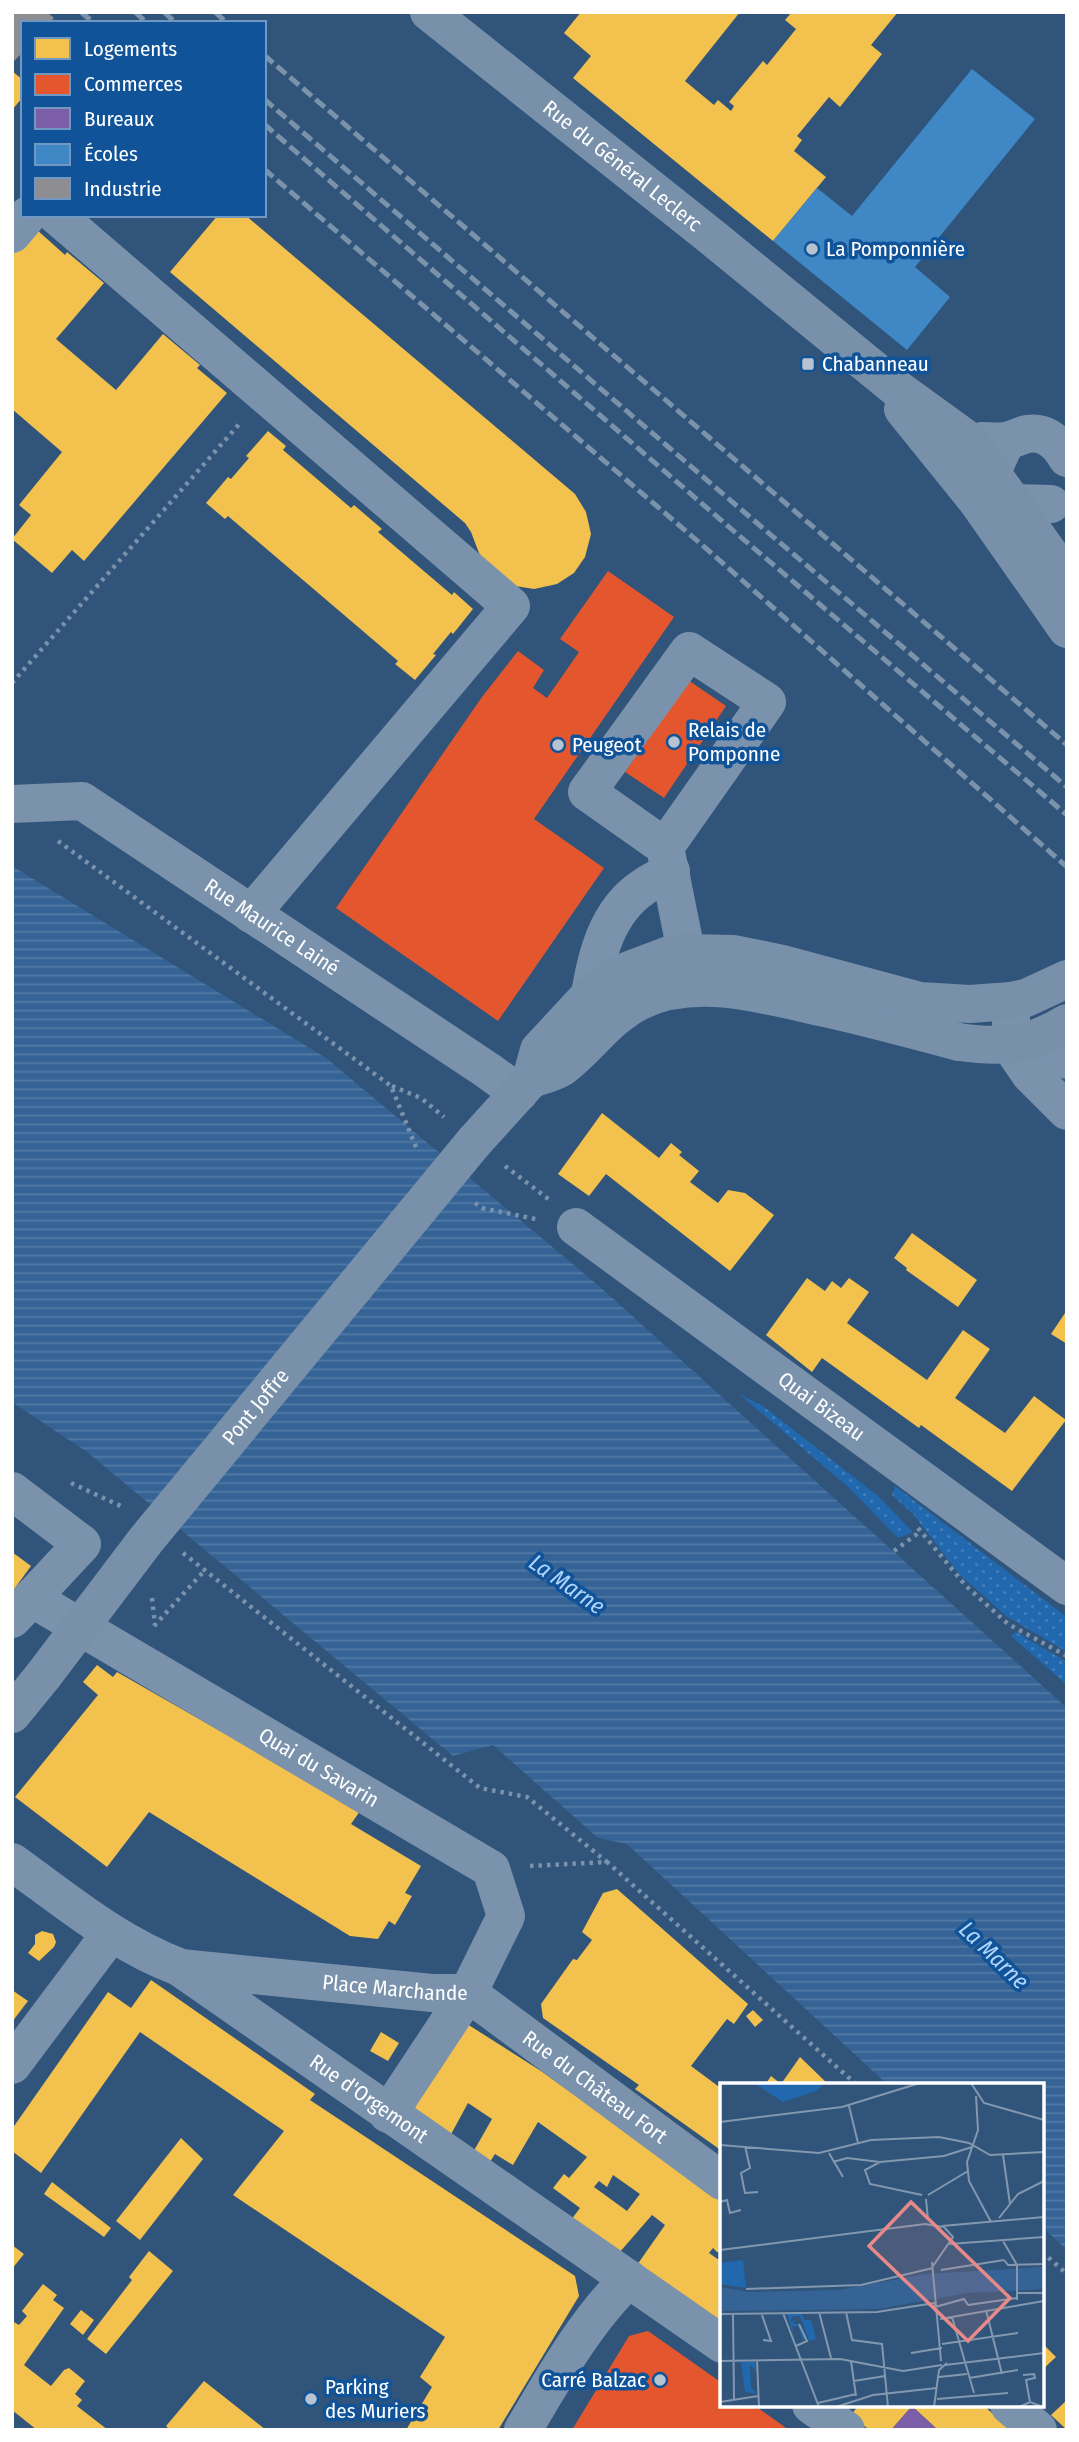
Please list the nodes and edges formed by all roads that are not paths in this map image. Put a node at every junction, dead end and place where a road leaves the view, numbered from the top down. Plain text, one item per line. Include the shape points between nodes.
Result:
1 (429, 12) edge
2 (26, 217) edge
3 (58, 217) edge
4 (12, 234) edge
5 (815, 321) junction
6 (1062, 440) edge
7 (991, 472) junction
8 (1062, 502) edge
9 (1067, 579) edge
10 (1067, 629) edge
11 (12, 804) edge
12 (668, 859) junction
13 (251, 914) junction
14 (691, 971) junction
15 (1067, 979) edge
16 (590, 995) junction
17 (1011, 1001) junction
18 (1062, 1042) edge
19 (1011, 1046) junction
20 (525, 1086) junction
21 (1067, 1111) edge
22 (576, 1227) road end
23 (12, 1491) edge
24 (1067, 1586) edge
25 (22, 1609) edge
26 (12, 1714) edge
27 (12, 1862) edge
28 (111, 1933) junction
29 (178, 1967) junction
30 (468, 1993) junction
31 (12, 2065) edge
32 (388, 2115) junction
33 (720, 2180) edge
34 (629, 2279) junction
35 (720, 2343) edge
36 (814, 2407) edge
37 (1011, 2407) edge
38 (523, 2430) edge
39 (846, 2430) edge
40 (1038, 2430) edge

1 - 5 main road, Rue du Général Leclerc
2 - 4 street
3 - 13 street via 511,606
5 - 7 main road
5 - 7 main road via 895,399
6 - 7 street via 1029,434
7 - 8 street
7 - 9 main road
7 - 10 main road
11 - 13 street, Rue Maurice Lainé via 82,802
12 - 12 street via 767,702 689,651 587,792
12 - 14 street
12 - 16 street via 614,919 601,943
13 - 20 street, Rue Maurice Lainé via 487,1070
14 - 16 main road via 669,955 624,972
14 - 17 main road via 734,954 920,1001
14 - 19 main road via 718,988 766,995 959,1042
14 - 20 main road via 667,991 637,1002 612,1020 559,1069
15 - 17 main road
16 - 20 main road via 539,1050
17 - 18 street
17 - 19 street
18 - 19 main road
19 - 21 street via 1030,1074
20 - 26 main road, Pont Joffre, bridge via 155,1530
22 - 24 street, Quai Bizeau
23 - 25 street via 82,1544
25 - 30 street, Quai du Savarin via 128,1654 491,1868 506,1916
27 - 28 street, Rue d'Orgemont
28 - 29 street, Rue d'Orgemont
28 - 31 street
29 - 30 street, Place Marchande
29 - 32 street, Rue d'Orgemont
30 - 32 street, Place Marchande
30 - 33 street, Rue du Château Fort
32 - 34 street, Rue d'Orgemont
34 - 35 street, Rue d'Orgemont
34 - 38 street via 608,2300
36 - 39 street
37 - 40 street

